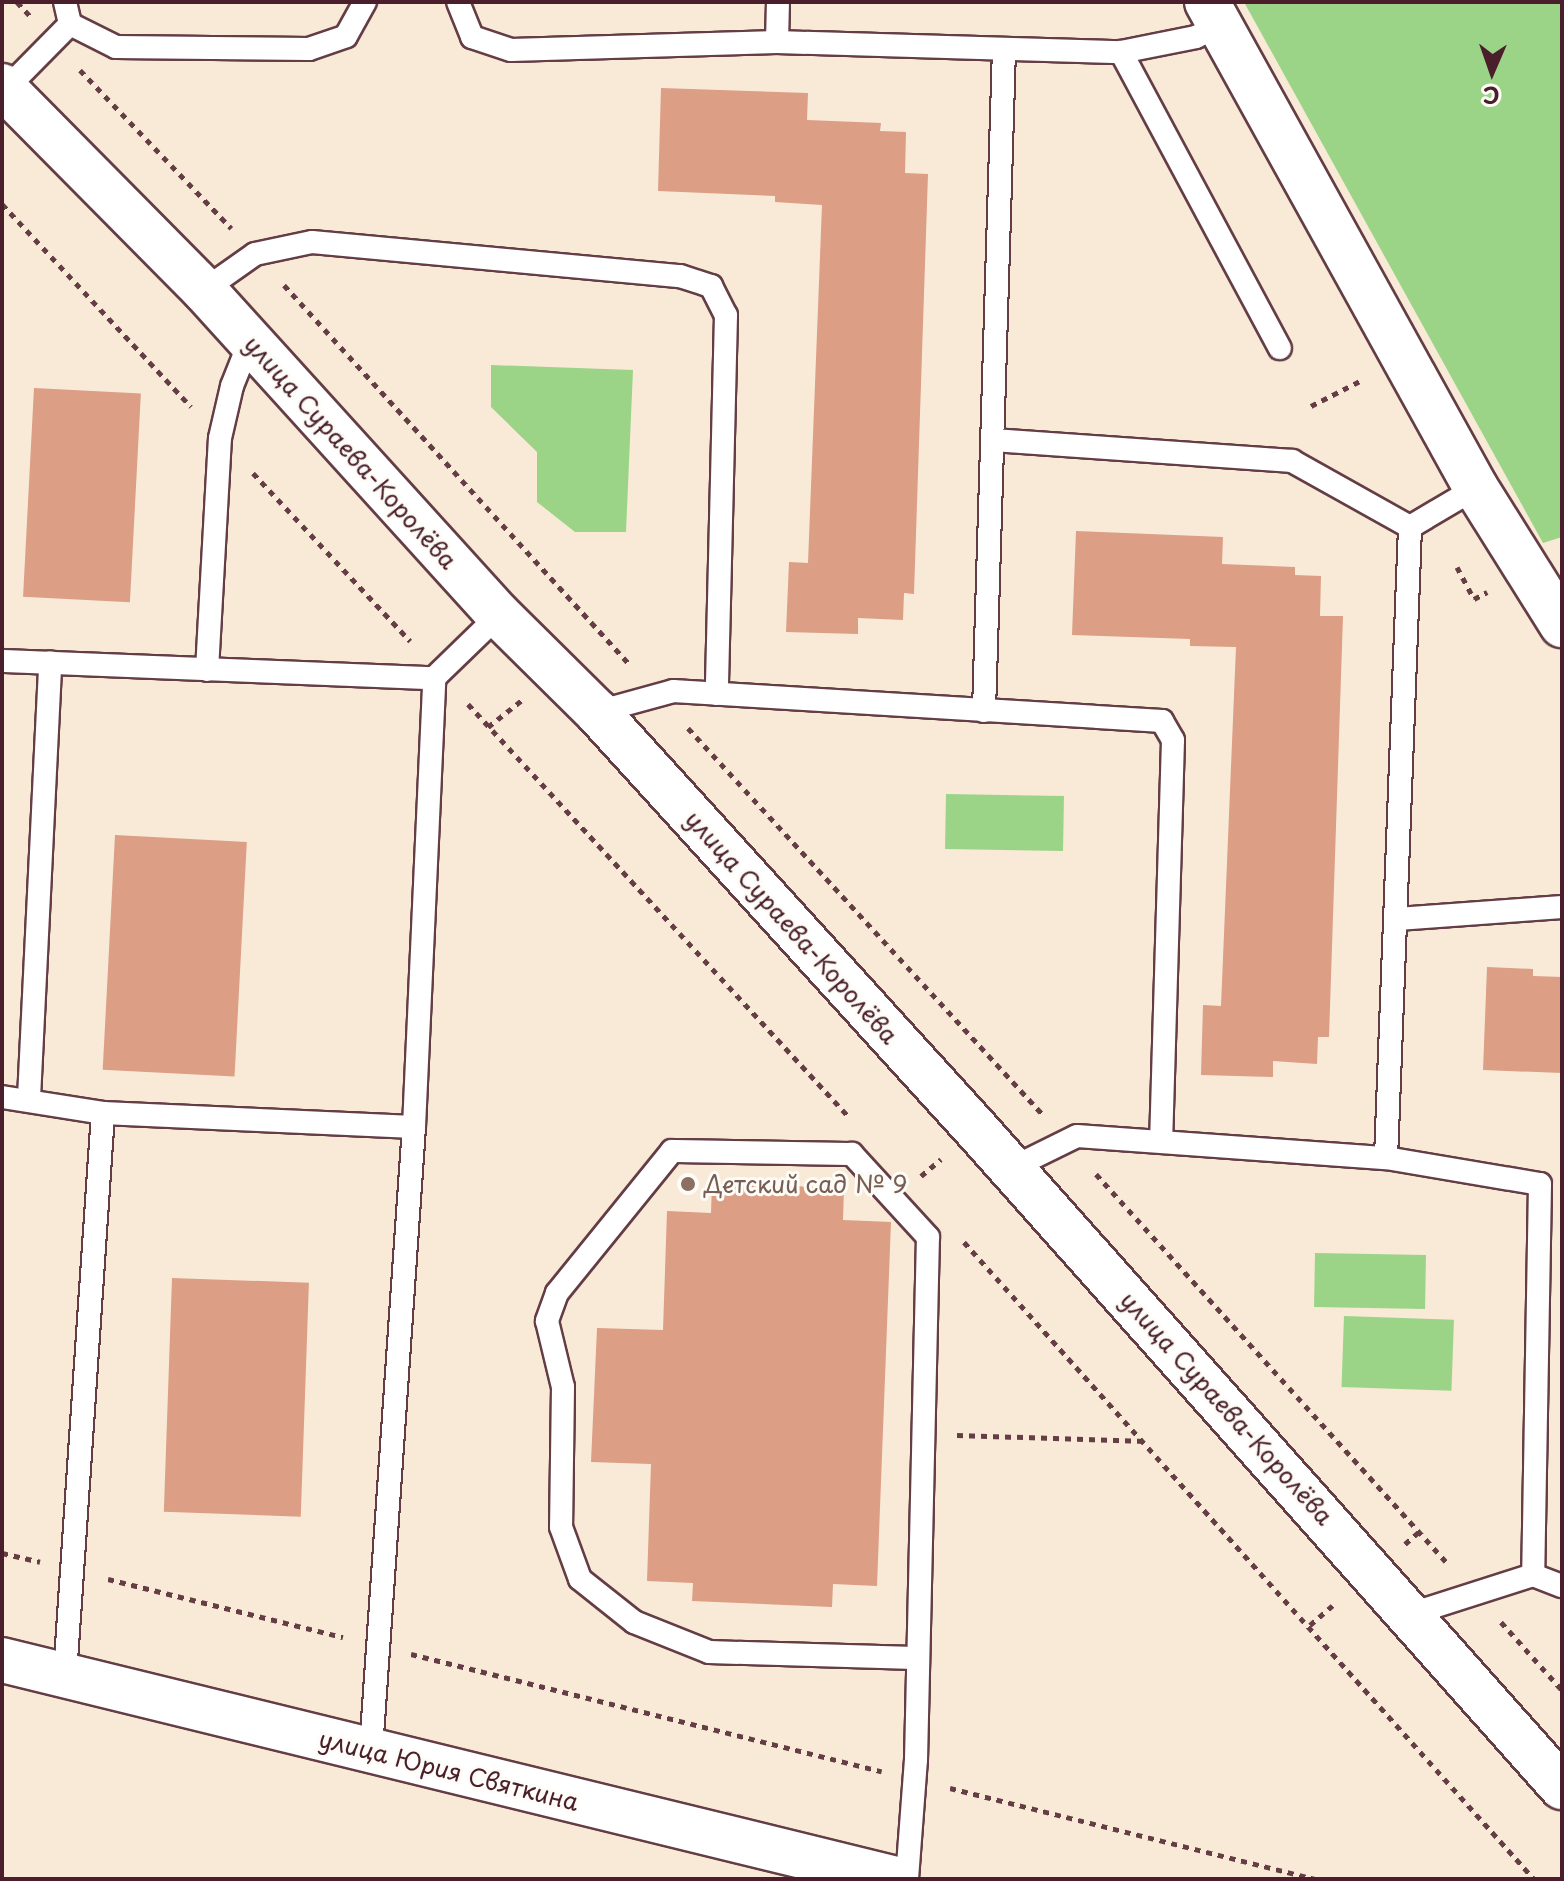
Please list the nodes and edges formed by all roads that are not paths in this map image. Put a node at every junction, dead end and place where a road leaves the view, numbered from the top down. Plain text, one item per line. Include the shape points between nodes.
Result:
1 (365, 2) edge
2 (458, 2) edge
3 (778, 2) edge
4 (68, 13) edge
5 (1213, 13) edge
6 (777, 42) junction
7 (1004, 49) junction
8 (1121, 52) junction
9 (3, 89) edge
10 (204, 290) junction
11 (250, 341) junction
12 (1280, 348) dead end
13 (993, 440) junction
14 (1476, 488) junction
15 (1410, 527) junction
16 (499, 615) junction
17 (1562, 625) edge
18 (2, 661) edge
19 (50, 663) junction
20 (207, 670) junction
21 (434, 678) junction
22 (717, 694) junction
23 (984, 711) junction
24 (597, 712) junction
25 (1562, 907) edge
26 (1398, 919) junction
27 (2, 1097) edge
28 (29, 1098) junction
29 (103, 1113) junction
30 (414, 1127) junction
31 (1161, 1140) junction
32 (1386, 1158) junction
33 (1012, 1168) junction
34 (1533, 1575) junction
35 (1562, 1586) edge
36 (1411, 1614) junction
37 (915, 1658) junction
38 (2, 1660) edge
39 (65, 1675) junction
40 (371, 1750) junction
41 (1562, 1787) edge
42 (896, 1879) edge
43 (907, 1879) edge

1 - 4 lane via 346,36 309,49 116,47
2 - 6 lane via 472,37 511,50
3 - 6 lane
4 - 9 lane via 52,41
5 - 8 lane via 1196,37
5 - 14 street
6 - 7 lane
7 - 8 lane
7 - 13 lane
8 - 12 lane
9 - 10 street, улица Сураева-Королёва
10 - 11 street, улица Сураева-Королёва
10 - 22 lane via 255,254 312,242 680,276 711,286 726,315
11 - 16 street, улица Сураева-Королёва
11 - 20 lane via 220,438
13 - 15 lane via 1292,461
13 - 23 lane
14 - 15 lane
14 - 17 street
15 - 26 lane
16 - 21 lane
16 - 24 street, улица Сураева-Королёва
18 - 19 lane
19 - 20 lane
19 - 28 lane
20 - 21 lane
21 - 30 lane
22 - 23 lane
22 - 24 lane via 657,695
23 - 31 lane via 1162,721 1173,740
24 - 33 street, улица Сураева-Королёва
25 - 26 lane
26 - 32 lane
27 - 28 lane
28 - 29 lane
29 - 30 lane
29 - 39 lane
30 - 40 lane
31 - 32 lane
31 - 33 lane via 1077,1136
32 - 34 lane via 1540,1184
33 - 36 street, улица Сураева-Королёва
34 - 35 lane
34 - 36 lane
36 - 41 street, улица Сураева-Королёва
37 - 37 lane via 928,1237 852,1154 672,1151 557,1293 547,1321 563,1387 561,1527 580,1579 634,1622 709,1652
37 - 43 lane
38 - 39 street, улица Юрия Святкина
39 - 40 street, улица Юрия Святкина
40 - 42 street, улица Юрия Святкина

